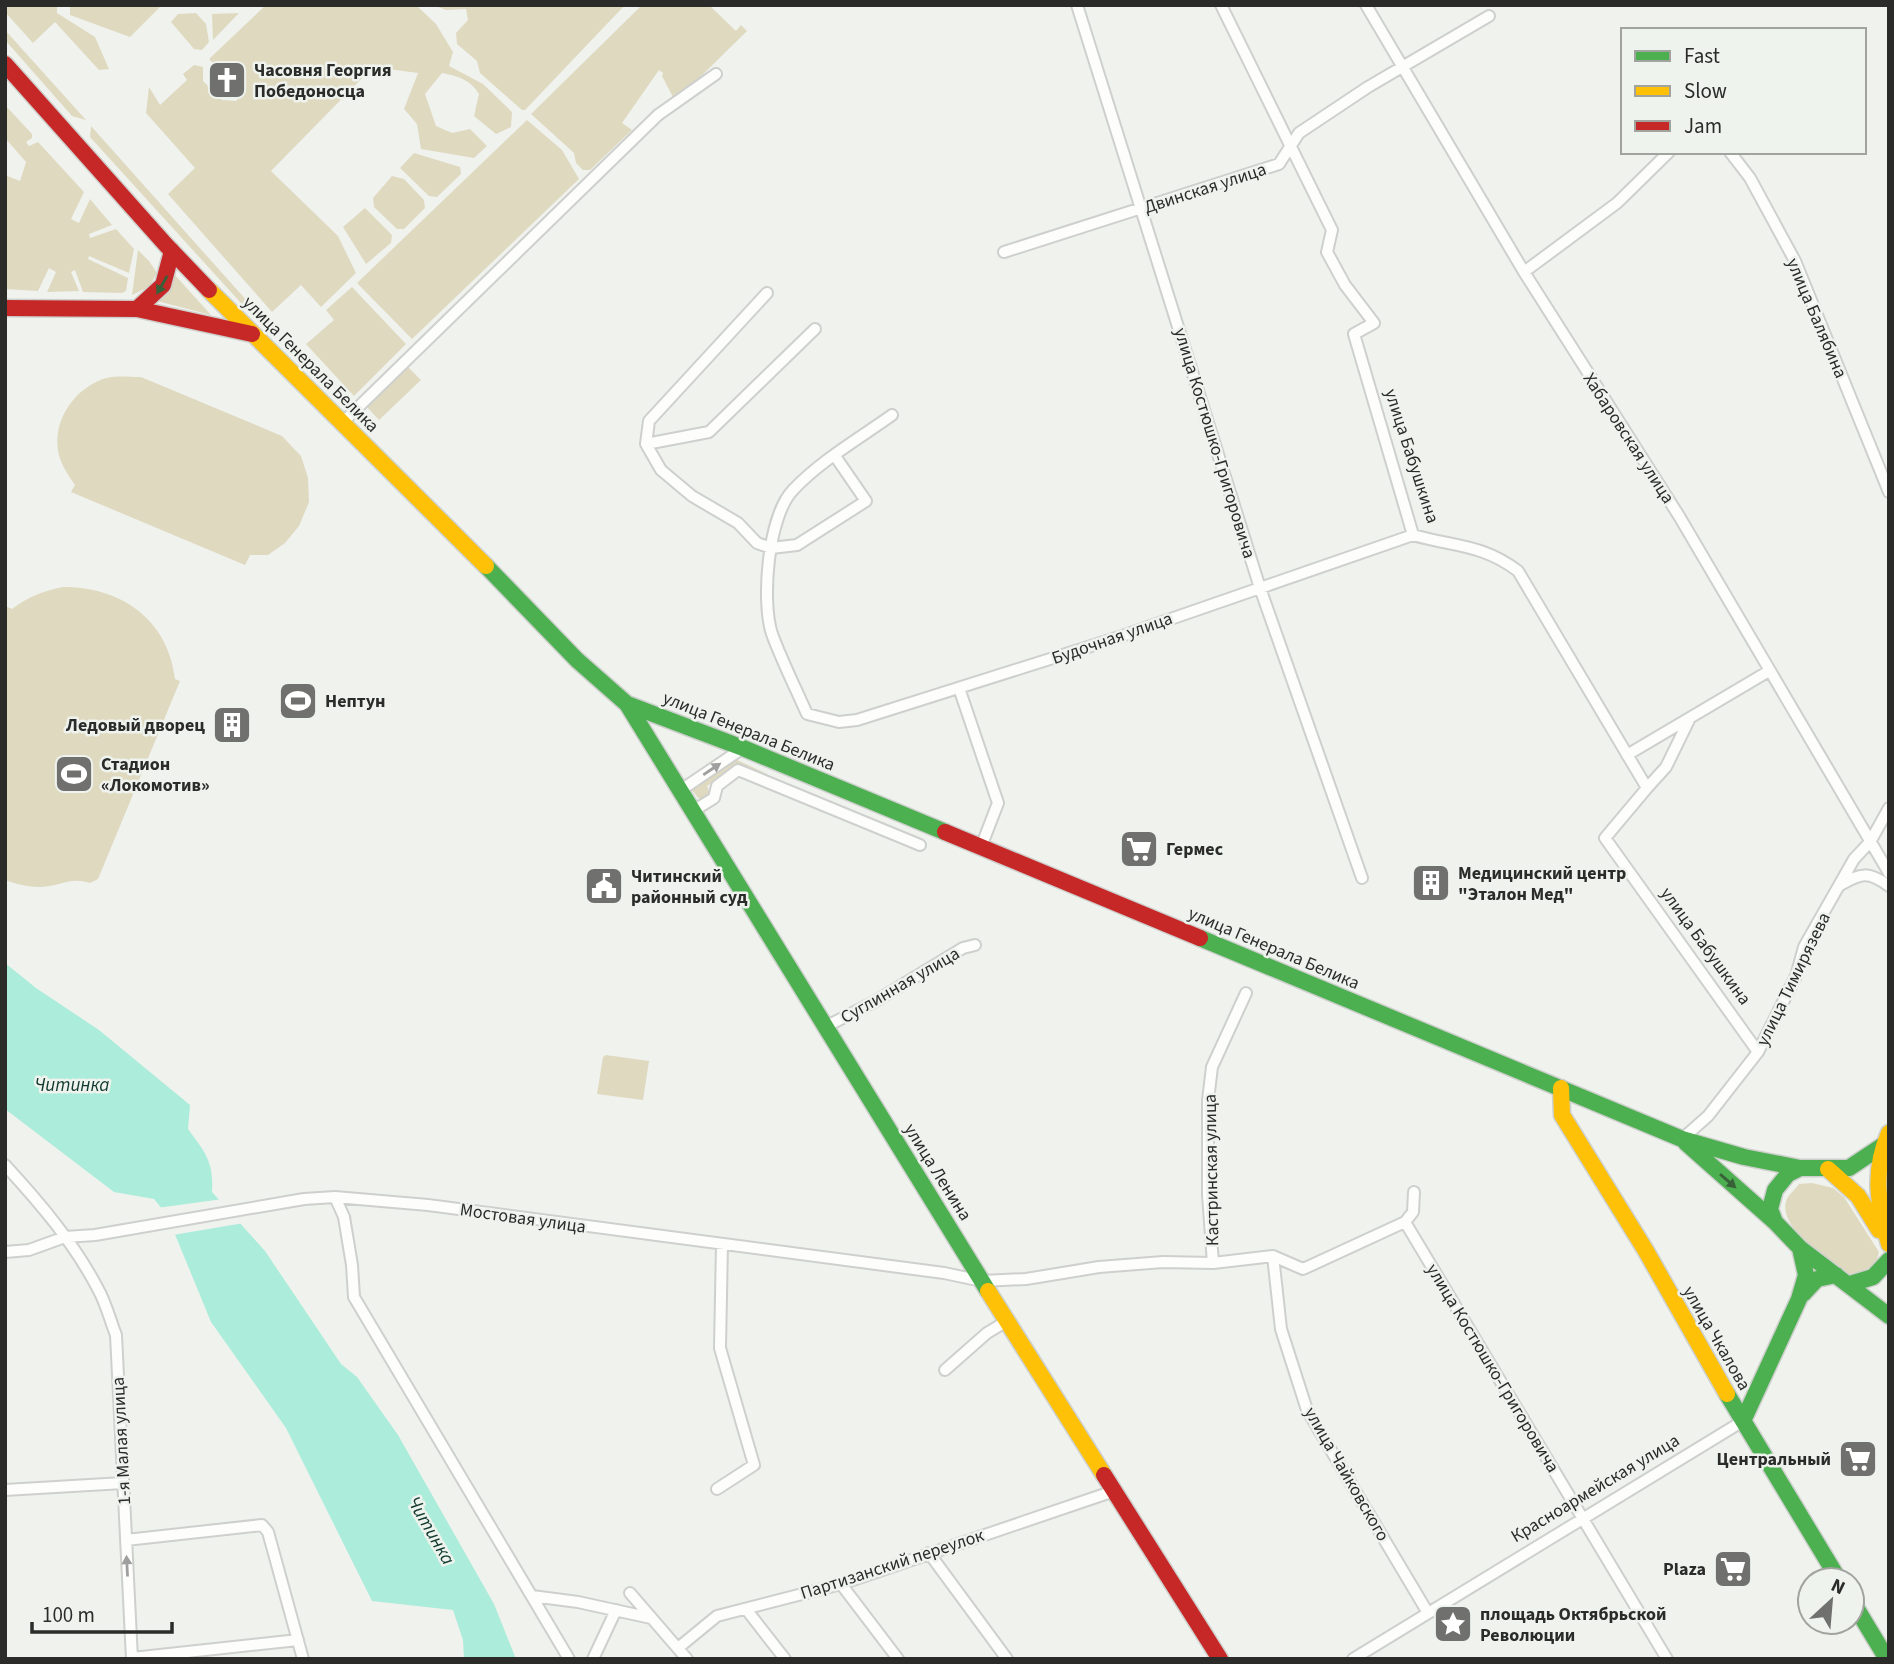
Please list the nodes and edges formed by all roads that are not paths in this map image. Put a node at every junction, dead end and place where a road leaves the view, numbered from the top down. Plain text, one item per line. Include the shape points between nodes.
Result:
1 (1077, 5) edge
2 (1221, 5) edge
3 (1366, 5) edge
4 (1489, 16) dead end
5 (5, 64) edge
6 (1402, 68) junction
7 (716, 74) dead end
8 (1290, 149) junction
9 (1667, 154) edge
10 (1732, 154) edge
11 (1141, 208) junction
12 (172, 251) junction
13 (1004, 252) dead end
14 (1524, 272) junction
15 (767, 293) dead end
16 (5, 308) edge
17 (137, 309) junction
18 (815, 329) dead end
19 (252, 334) junction
20 (892, 415) dead end
21 (342, 423) junction
22 (646, 444) junction
23 (835, 456) junction
24 (1889, 492) edge
25 (1413, 535) junction
26 (771, 548) junction
27 (1260, 588) junction
28 (1769, 671) junction
29 (959, 688) junction
30 (627, 704) junction
31 (1690, 718) junction
32 (743, 748) junction
33 (1627, 755) junction
34 (1647, 788) junction
35 (681, 790) junction
36 (1889, 808) edge
37 (694, 810) junction
38 (1870, 842) junction
39 (920, 845) dead end
40 (981, 847) junction
41 (1889, 873) edge
42 (1362, 878) dead end
43 (1840, 885) junction
44 (1889, 886) edge
45 (975, 945) dead end
46 (1246, 993) dead end
47 (825, 1027) junction
48 (1758, 1052) junction
49 (1561, 1088) junction
50 (1682, 1139) junction
51 (1885, 1140) edge
52 (5, 1165) edge
53 (1800, 1168) junction
54 (1828, 1169) junction
55 (1414, 1192) dead end
56 (335, 1196) junction
57 (1405, 1222) junction
58 (1775, 1222) junction
59 (65, 1237) junction
60 (722, 1244) junction
61 (1889, 1244) edge
62 (1800, 1248) junction
63 (1889, 1249) edge
64 (5, 1252) edge
65 (1273, 1256) junction
66 (1889, 1260) edge
67 (1213, 1263) junction
68 (1836, 1275) junction
69 (982, 1281) junction
70 (1850, 1284) junction
71 (1799, 1299) junction
72 (1889, 1316) edge
73 (1007, 1321) junction
74 (945, 1370) dead end
75 (1743, 1421) junction
76 (123, 1483) junction
77 (717, 1489) dead end
78 (5, 1490) edge
79 (1114, 1490) junction
80 (1584, 1516) junction
81 (126, 1540) junction
82 (929, 1553) junction
83 (1831, 1566) edge
84 (841, 1584) junction
85 (630, 1593) dead end
86 (532, 1596) junction
87 (746, 1609) junction
88 (616, 1610) junction
89 (1428, 1613) junction
90 (651, 1618) junction
91 (1866, 1624) edge
92 (298, 1640) junction
93 (678, 1648) junction
94 (132, 1658) edge
95 (303, 1659) edge
96 (569, 1659) edge
97 (593, 1659) edge
98 (687, 1659) edge
99 (785, 1659) edge
100 (898, 1659) edge
101 (1007, 1659) edge
102 (1220, 1659) edge
103 (1353, 1659) edge
104 (1667, 1659) edge
105 (1887, 1659) edge

1 - 11 street, улица Костюшко-Григоровича
2 - 8 street, улица Бабушкина
3 - 6 street, Хабаровская улица
4 - 6 street, Двинская улица
5 - 12 main road, улица Генерала Белика
6 - 8 street, Двинская улица via 1299,133
6 - 14 street, Хабаровская улица
7 - 21 street via 658,114
8 - 11 street, Двинская улица via 1279,164
8 - 25 street, улица Бабушкина via 1332,230 1327,252 1374,323 1354,334
9 - 14 street via 1617,203
10 - 24 street, улица Балябина via 1750,178 1795,261
11 - 13 street, Двинская улица
11 - 27 street, улица Костюшко-Григоровича
12 -> 17 main road via 167,281
12 - 19 main road, улица Генерала Белика
14 - 28 street, Хабаровская улица via 1679,516
15 - 22 street via 649,421
16 - 17 main road
17 - 19 main road
18 - 22 street via 709,432
19 - 21 main road, улица Генерала Белика
20 - 23 street
21 - 30 main road, улица Генерала Белика via 577,660
22 - 26 street via 660,470 692,496 738,523 757,543
23 - 26 street via 791,491 778,511
23 - 26 street via 866,501 797,545
25 - 27 street, Будочная улица
25 - 33 street, улица Бабушкина via 1480,549 1518,570
26 - 29 street, Будочная улица via 766,597 772,632 807,713 839,722 857,720
27 - 29 street, Будочная улица
27 - 42 street, улица Костюшко-Григоровича
28 - 31 street
28 - 38 street, Хабаровская улица
29 - 40 street via 998,803
30 - 32 main road, улица Генерала Белика
30 - 35 main road, улица Ленина
31 - 33 street
31 - 34 street via 1666,767
35 -> 32 street
32 - 40 main road, улица Генерала Белика
33 - 34 street, улица Бабушкина
34 - 48 street, улица Бабушкина via 1605,838
35 - 37 main road, улица Ленина
36 - 38 street, улица Тимирязева
37 - 39 street via 714,799 717,786 738,770
37 - 47 main road, улица Ленина
38 - 41 street, Хабаровская улица
38 - 43 street, улица Тимирязева
40 - 49 main road, улица Генерала Белика
43 - 44 street via 1862,874
43 - 48 street, улица Тимирязева via 1804,947 1796,976
45 - 47 street, Суглинная улица
46 - 67 street, Кастринская улица via 1212,1067 1208,1195
47 - 69 main road, улица Ленина
48 - 50 street, улица Тимирязева via 1708,1116
49 - 50 main road, улица Генерала Белика
49 - 75 main road, улица Чкалова via 1562,1115
50 - 53 main road
50 -> 58 main road
51 - 54 main road via 1849,1168
51 - 61 main road via 1875,1180
52 - 59 street, 1-я Малая улица
53 - 54 main road
53 - 58 main road via 1775,1190 1770,1209
54 - 63 main road via 1857,1192
55 - 57 street via 1413,1212
56 - 59 street, Мостовая улица
56 - 60 street, Мостовая улица
56 - 86 street via 344,1217 354,1297
57 - 65 street via 1303,1269
57 - 80 street, улица Костюшко-Григоровича
58 - 62 main road
59 - 64 street, Мостовая улица via 29,1250
59 - 76 street, 1-я Малая улица via 99,1289 116,1335
60 - 69 street, Мостовая улица
60 - 77 street via 720,1348 754,1465
62 - 68 main road
62 - 71 main road via 1806,1275
65 - 67 street, Кастринская улица
65 - 89 street, улица Чайковского via 1281,1329 1307,1410
66 - 70 main road via 1875,1277
67 - 69 street, Мостовая улица via 1163,1262
68 - 70 main road
68 - 71 main road via 1817,1279
69 - 73 main road, улица Ленина
70 - 72 main road
71 - 75 main road
73 - 74 street
73 - 79 main road, улица Ленина
75 - 80 street, Красноармейская улица
75 - 83 main road, улица Чкалова
76 - 78 street
76 - 81 street, 1-я Малая улица
79 - 82 street, Партизанский переулок
79 - 102 main road, улица Ленина
80 - 89 street, Красноармейская улица
80 - 104 street, улица Костюшко-Григоровича
81 - 92 street via 262,1525 272,1544
94 -> 81 street, 1-я Малая улица
82 - 84 street, Партизанский переулок
82 - 101 street
84 - 87 street, Партизанский переулок
84 - 100 street
85 - 90 street
86 - 88 street
86 - 96 street
87 - 93 street, Партизанский переулок via 717,1616
87 - 99 street
88 - 90 street
88 - 97 street
89 - 103 street, Красноармейская улица
90 - 93 street
91 - 105 main road
92 - 94 street
92 - 95 street
93 - 98 street

